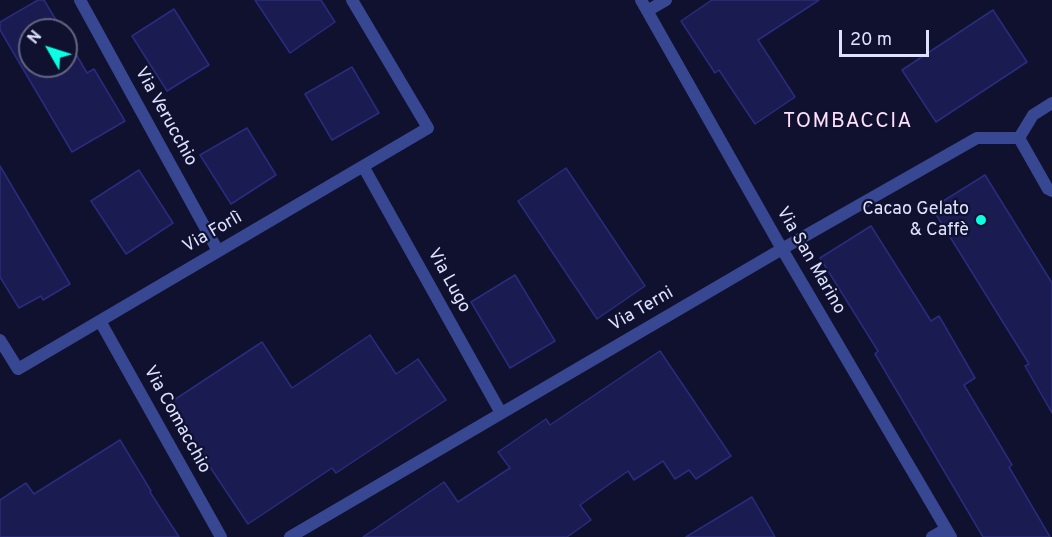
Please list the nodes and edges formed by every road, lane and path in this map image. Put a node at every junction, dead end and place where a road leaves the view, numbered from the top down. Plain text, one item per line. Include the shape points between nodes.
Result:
1 (80, 0) edge
2 (352, 0) edge
3 (666, 0) edge
4 (644, 6) edge
5 (1052, 103) edge
6 (1018, 138) junction
7 (363, 166) junction
8 (1052, 191) edge
9 (782, 249) junction
10 (218, 251) junction
11 (100, 321) junction
12 (0, 340) edge
13 (501, 413) junction
14 (949, 533) edge
15 (221, 537) edge
16 (290, 537) edge
17 (932, 537) edge

1 - 10 street, Via Verucchio
2 - 7 street, Via Forlì via 428,128
3 - 4 street
4 - 9 street, Via San Marino
5 - 6 street via 1033,115
6 - 8 street
6 - 9 street, Via Terni via 977,138
7 - 10 street, Via Forlì
7 - 13 street, Via Lugo
9 - 13 street, Via Terni
9 - 14 street, Via San Marino
10 - 11 street, Via Forlì
11 - 12 street, Via Forlì via 18,369
11 - 15 street, Via Comacchio
13 - 16 street, Via Terni
14 - 17 street

